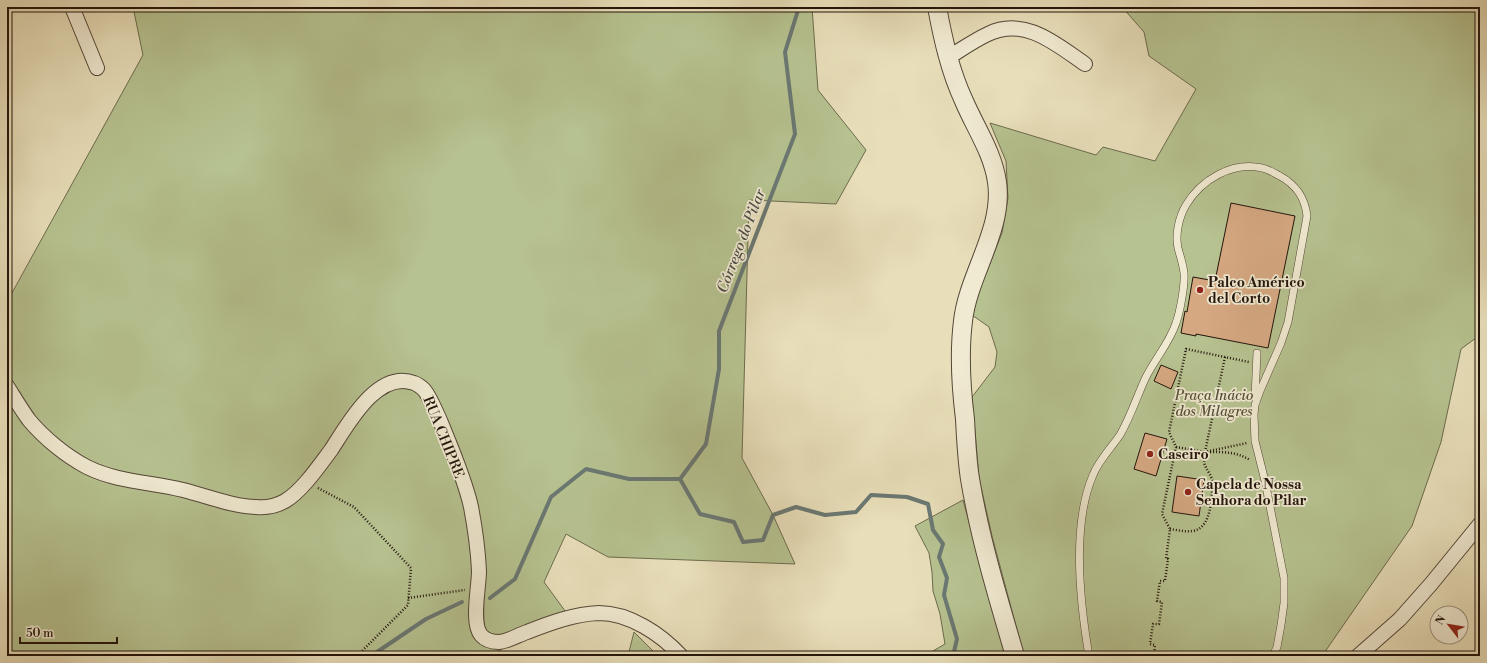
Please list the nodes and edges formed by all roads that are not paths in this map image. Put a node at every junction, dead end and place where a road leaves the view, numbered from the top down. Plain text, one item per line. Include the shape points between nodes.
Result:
1 (72, 7) edge
2 (937, 7) edge
3 (949, 57) junction
4 (1085, 64) dead end
5 (97, 68) dead end
6 (1257, 353) dead end
7 (7, 386) edge
8 (1255, 405) junction
9 (1480, 524) edge
10 (680, 656) edge
11 (1015, 656) edge
12 (1089, 656) edge
13 (1273, 656) edge
14 (1358, 656) edge

1 - 5 street
2 - 3 street
3 - 4 street via 989,33 1007,28 1026,29 1044,36
3 - 11 street via 963,100 991,159 997,182 996,208 989,240 965,303 962,396 970,479 984,547
6 - 8 lane
7 - 10 street, RUA CHIPRE via 30,420 49,440 87,467 125,480 182,490 230,503 270,507 298,491 349,421 379,389 397,380 415,383 425,391 435,411 470,505 479,571 476,610 478,630 482,637 497,642 507,640 549,623 579,615 600,613 619,616 639,624 666,642
8 - 12 lane via 1285,333 1307,216 1302,197 1288,181 1263,168 1242,166 1221,172 1198,190 1186,205 1177,237 1184,282 1176,323 1146,378 1127,422 1093,474 1089,486 1080,528 1080,588
8 - 13 lane via 1255,441 1284,578 1284,603 1277,648
9 - 14 street via 1400,619

